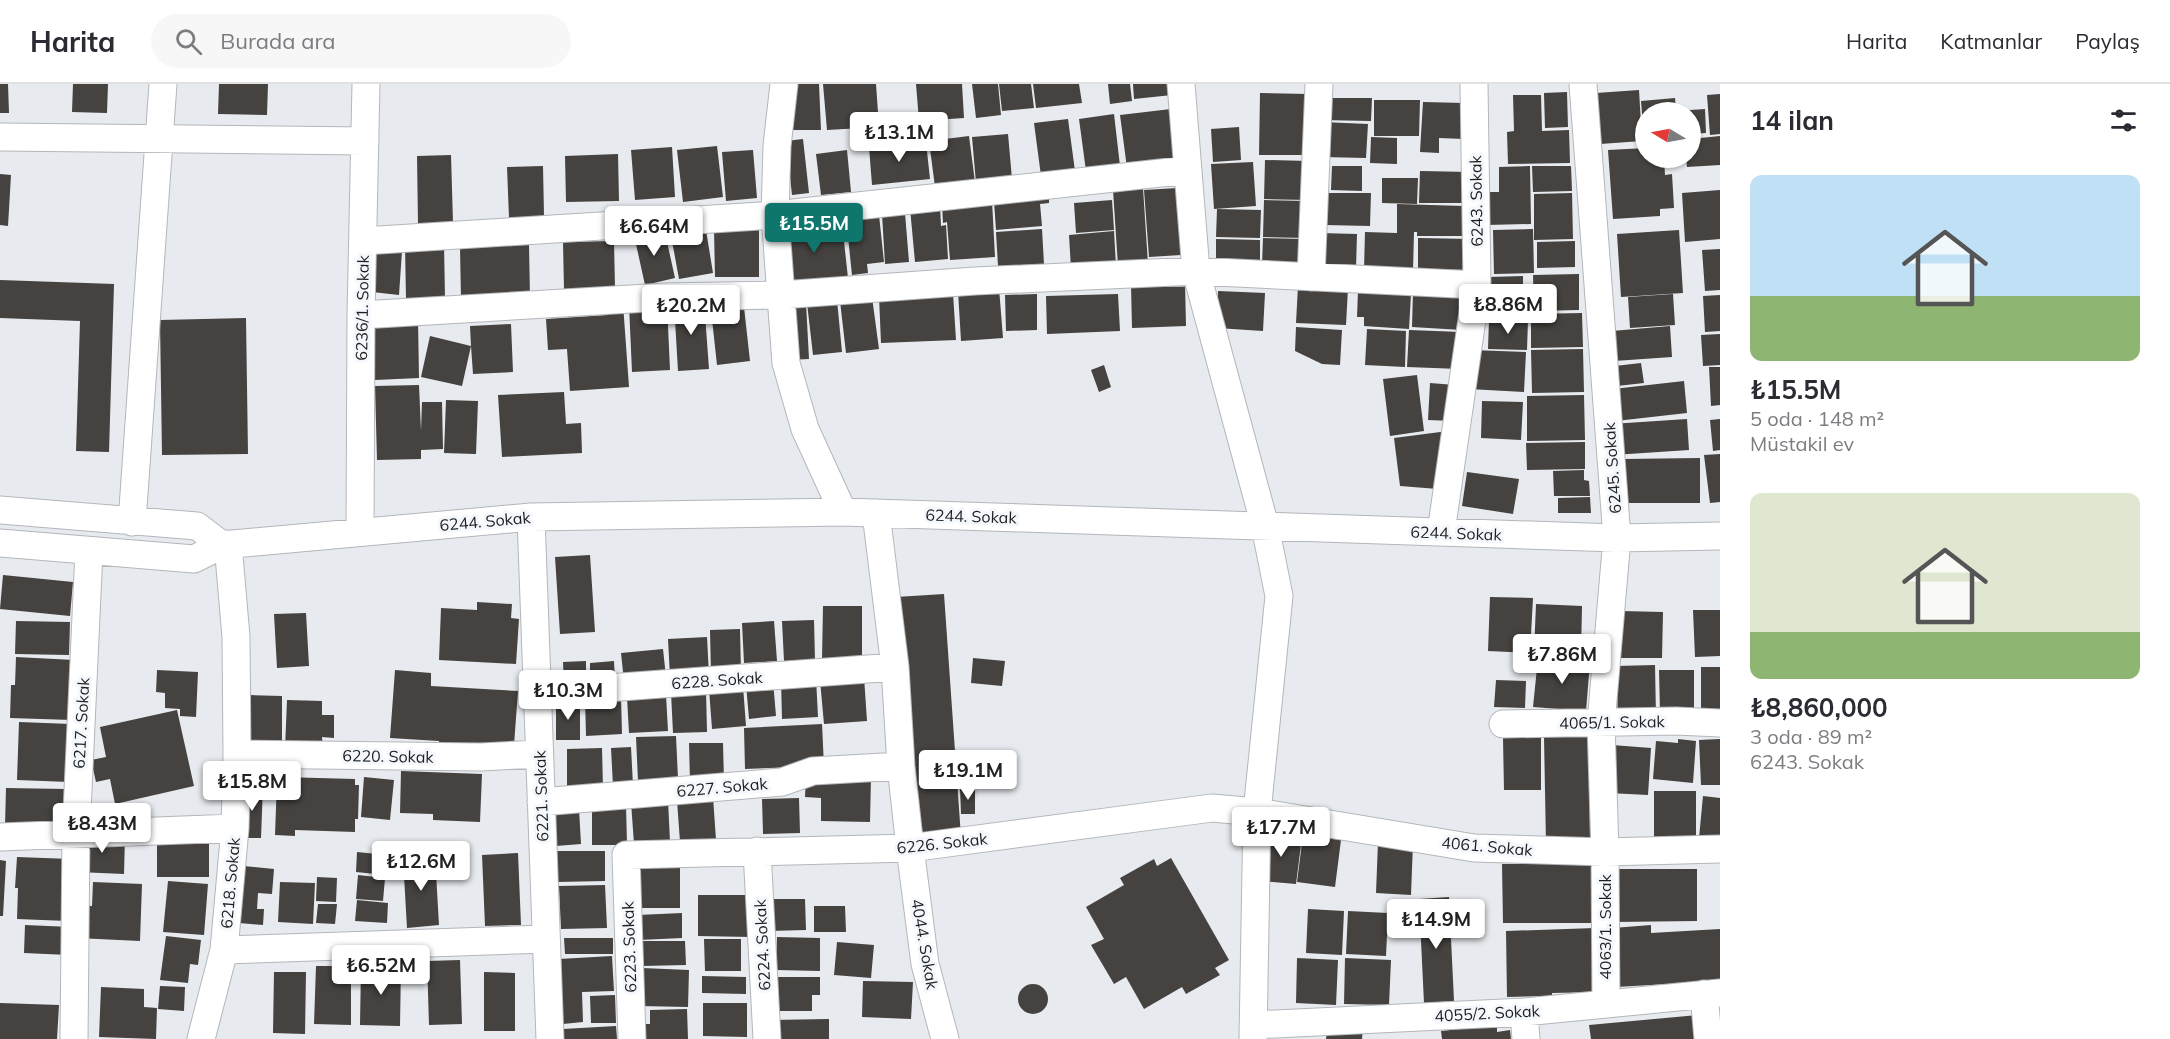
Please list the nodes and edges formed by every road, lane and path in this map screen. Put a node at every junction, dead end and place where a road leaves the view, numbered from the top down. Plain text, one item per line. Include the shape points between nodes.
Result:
1 (163, 84) edge
2 (366, 84) edge
3 (784, 84) edge
4 (1181, 84) edge
5 (1319, 84) edge
6 (1474, 84) edge
7 (1583, 84) edge
8 (0, 137) edge
9 (159, 139) junction
10 (365, 141) junction
11 (1188, 170) junction
12 (774, 215) junction
13 (363, 241) junction
14 (1196, 271) junction
15 (1311, 277) junction
16 (1477, 285) junction
17 (781, 296) junction
18 (362, 315) junction
19 (0, 510) edge
20 (843, 512) junction
21 (876, 513) junction
22 (531, 517) junction
23 (132, 522) junction
24 (1265, 526) junction
25 (360, 532) junction
26 (1441, 532) junction
27 (1720, 536) edge
28 (1617, 538) junction
29 (0, 543) edge
30 (225, 544) junction
31 (89, 551) junction
32 (894, 667) junction
33 (538, 693) junction
34 (1601, 723) junction
35 (1720, 723) edge
36 (1503, 724) dead end
37 (237, 754) junction
38 (539, 754) junction
39 (901, 766) junction
40 (541, 802) junction
41 (1257, 812) junction
42 (235, 828) junction
43 (76, 834) junction
44 (0, 837) edge
45 (910, 848) junction
46 (1720, 849) edge
47 (757, 851) junction
48 (1605, 852) junction
49 (626, 855) joint
50 (546, 939) junction
51 (224, 950) junction
52 (1712, 994) edge
53 (1606, 1002) junction
54 (1524, 1012) junction
55 (1377, 1029) edge
56 (1253, 1032) edge
57 (74, 1039) edge
58 (201, 1039) edge
59 (550, 1039) edge
60 (632, 1039) edge
61 (766, 1039) edge
62 (945, 1039) edge
63 (1526, 1039) edge
64 (1708, 1039) edge

1 - 9 street
2 - 10 street, 6236/1. Sokak
3 - 12 street
4 - 11 street
5 - 15 street
6 - 16 street, 6243. Sokak
7 - 28 street, 6245. Sokak
8 - 9 street
9 - 10 street
9 - 23 street
10 - 13 street, 6236/1. Sokak
11 - 12 street
11 - 14 street
12 - 13 street
12 - 17 street
13 - 18 street, 6236/1. Sokak
14 - 15 street
14 - 17 street via 975,281
14 - 24 street
15 - 16 street
16 - 26 street, 6243. Sokak
17 - 18 street via 665,297
17 - 20 street via 786,363 794,393 805,429
18 - 25 street, 6236/1. Sokak
19 - 23 street
20 - 21 street, 6244. Sokak
20 - 22 street, 6244. Sokak
21 - 24 street, 6244. Sokak
21 - 32 street, 4044. Sokak
22 - 25 street, 6244. Sokak
22 - 33 street, 6221. Sokak
23 - 30 street via 197,526
24 - 26 street, 6244. Sokak
24 - 41 street via 1279,597
25 - 30 street, 6244. Sokak
26 - 28 street, 6244. Sokak
27 - 28 street, 6244. Sokak
28 - 34 street, 6245. Sokak
29 - 31 street, 6244. Sokak
30 - 31 street, 6244. Sokak via 195,559
30 - 37 street, 6218. Sokak via 236,637
31 - 43 street, 6217. Sokak
32 - 33 street, 6228. Sokak
32 - 39 street, 4044. Sokak
33 - 38 street, 6221. Sokak
34 - 35 street, 4065/1. Sokak
34 - 36 street, 4065/1. Sokak
34 - 48 street, 6245. Sokak
37 - 38 street, 6220. Sokak via 481,758
37 - 42 street, 6218. Sokak
38 - 40 street, 6221. Sokak
39 - 40 street, 6227. Sokak via 813,771 782,782
39 - 45 street, 4044. Sokak
40 - 50 street, 6221. Sokak
41 - 45 street, 6226. Sokak via 1212,807
41 - 48 street, 4061. Sokak via 1474,848
41 - 56 street
42 - 43 street
42 - 51 street, 6218. Sokak
43 - 44 street
43 - 57 street, 6217. Sokak
45 - 47 street, 6226. Sokak
45 - 62 street, 4044. Sokak via 925,964
46 - 48 street, 4061. Sokak
47 - 49 street, 6226. Sokak
47 - 61 street, 6224. Sokak
48 - 53 street, 4063/1. Sokak
49 - 60 street, 6223. Sokak
50 - 51 street
50 - 59 street, 6221. Sokak
51 - 58 street, 6218. Sokak
52 - 53 street, 4055/2. Sokak
52 - 64 street
53 - 54 street, 4055/2. Sokak
54 - 55 street, 4055/2. Sokak
54 - 63 street
55 - 56 street, 4055/2. Sokak

